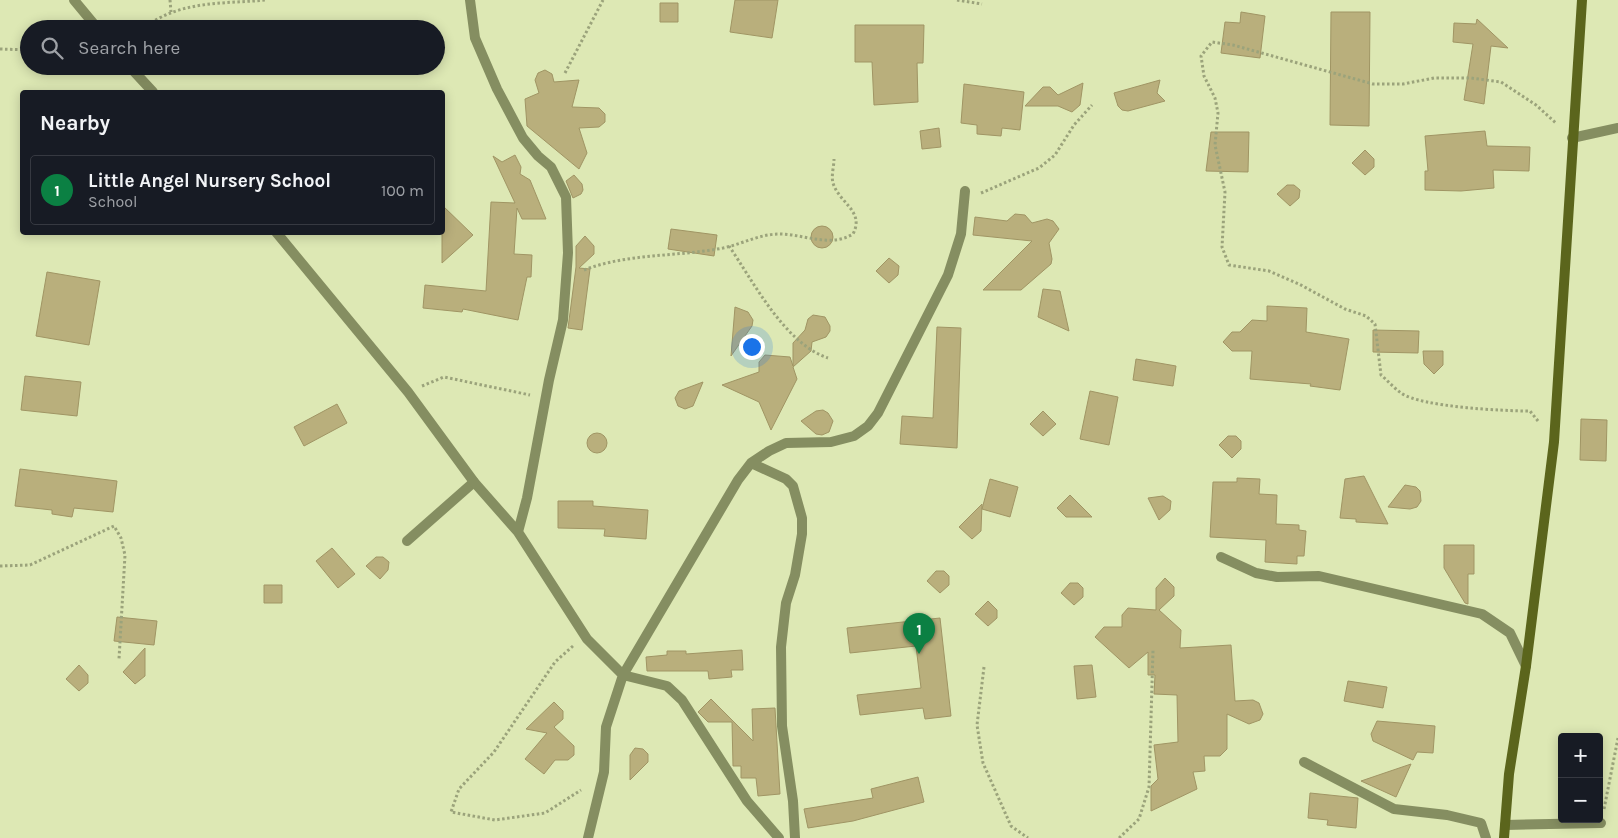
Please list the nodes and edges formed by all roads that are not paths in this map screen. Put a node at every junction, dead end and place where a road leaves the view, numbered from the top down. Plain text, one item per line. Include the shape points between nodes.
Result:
1 (74, 0) edge
2 (470, 0) edge
3 (1582, 0) edge
4 (91, 20) edge
5 (137, 75) edge
6 (151, 90) edge
7 (1618, 128) edge
8 (1572, 138) junction
9 (965, 191) dead end
10 (278, 235) edge
11 (751, 463) junction
12 (474, 482) junction
13 (518, 532) junction
14 (406, 541) dead end
15 (1220, 557) dead end
16 (1526, 666) junction
17 (623, 675) junction
18 (1304, 762) dead end
19 (1601, 823) dead end
20 (1505, 825) junction
21 (588, 838) edge
22 (779, 838) edge
23 (795, 838) edge
24 (1486, 838) edge
25 (1504, 838) edge

1 - 4 street
2 - 13 street via 476,38 497,88 523,138 549,164 564,192 568,253 563,320
3 - 8 street
5 - 6 street
7 - 8 street
8 - 16 street via 1566,282 1554,442
9 - 11 street via 961,234 948,275 878,413 868,426 854,436 831,442 786,443
10 - 12 street via 408,392
11 - 17 street
11 - 23 street via 794,486 802,518 802,534 786,603 781,647 782,726
12 - 13 street
12 - 14 street
13 - 17 street via 587,639
15 - 16 street via 1256,573 1277,577 1319,576 1482,614 1510,633
16 - 20 street via 1508,774
17 - 21 street via 606,727 604,772
17 - 22 street via 667,686 682,700 747,801
18 - 24 street via 1394,810 1447,815 1481,823
19 - 20 street
20 - 25 street

